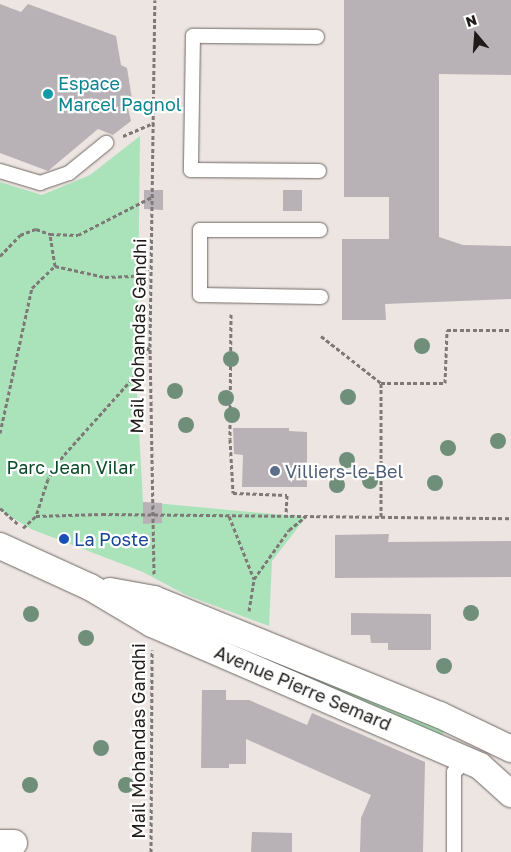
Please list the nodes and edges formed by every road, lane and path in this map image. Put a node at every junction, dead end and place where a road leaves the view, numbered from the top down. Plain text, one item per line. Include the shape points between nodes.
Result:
1 (154, 0) edge
2 (317, 37) dead end
3 (154, 123) junction
4 (106, 143) joint
5 (0, 171) edge
6 (319, 171) dead end
7 (154, 196) junction
8 (320, 230) dead end
9 (50, 234) junction
10 (0, 256) edge
11 (55, 266) junction
12 (152, 267) junction
13 (232, 296) junction
14 (321, 297) dead end
15 (511, 330) edge
16 (321, 336) dead end
17 (150, 347) junction
18 (381, 383) junction
19 (0, 433) edge
20 (36, 516) junction
21 (151, 516) junction
22 (229, 516) junction
23 (286, 516) junction
24 (306, 516) junction
25 (381, 518) junction
26 (511, 518) edge
27 (9, 541) edge
28 (153, 612) junction
29 (511, 749) edge
30 (468, 760) junction
31 (511, 794) edge
32 (151, 852) edge
33 (454, 852) edge

1 - 3 path, Mail Mohandas Gandhi
2 - 6 lane via 193,36 191,170
3 - 4 path
3 - 7 path, Mail Mohandas Gandhi
4 - 5 lane via 69,173 40,184
7 - 9 path via 78,236
7 - 12 path, Mail Mohandas Gandhi
8 - 13 lane via 200,230 200,295
9 - 10 path via 36,229 20,235
9 - 11 path
11 - 12 path via 105,277 133,276
11 - 19 path via 32,288
12 - 17 path, Mail Mohandas Gandhi
13 - 14 lane
13 - 23 path via 230,440 233,493 287,495
15 - 18 path via 447,330 446,383
16 - 18 path
17 - 20 path via 132,380 63,456 48,479
17 - 21 path, Mail Mohandas Gandhi
18 - 25 path
20 - 21 path
20 - 27 path
21 - 22 path
21 - 28 path, Mail Mohandas Gandhi
22 - 23 path
22 - 24 path via 254,580 289,530
23 - 24 path
24 - 25 path
25 - 26 path
27 - 28 street, Avenue Pierre Semard via 90,587
28 - 29 street, Avenue Pierre Semard via 440,715
28 - 30 street, Avenue Pierre Semard
28 - 32 path, Mail Mohandas Gandhi
30 - 31 street, Avenue Pierre Semard via 500,781
30 - 33 lane via 454,772

